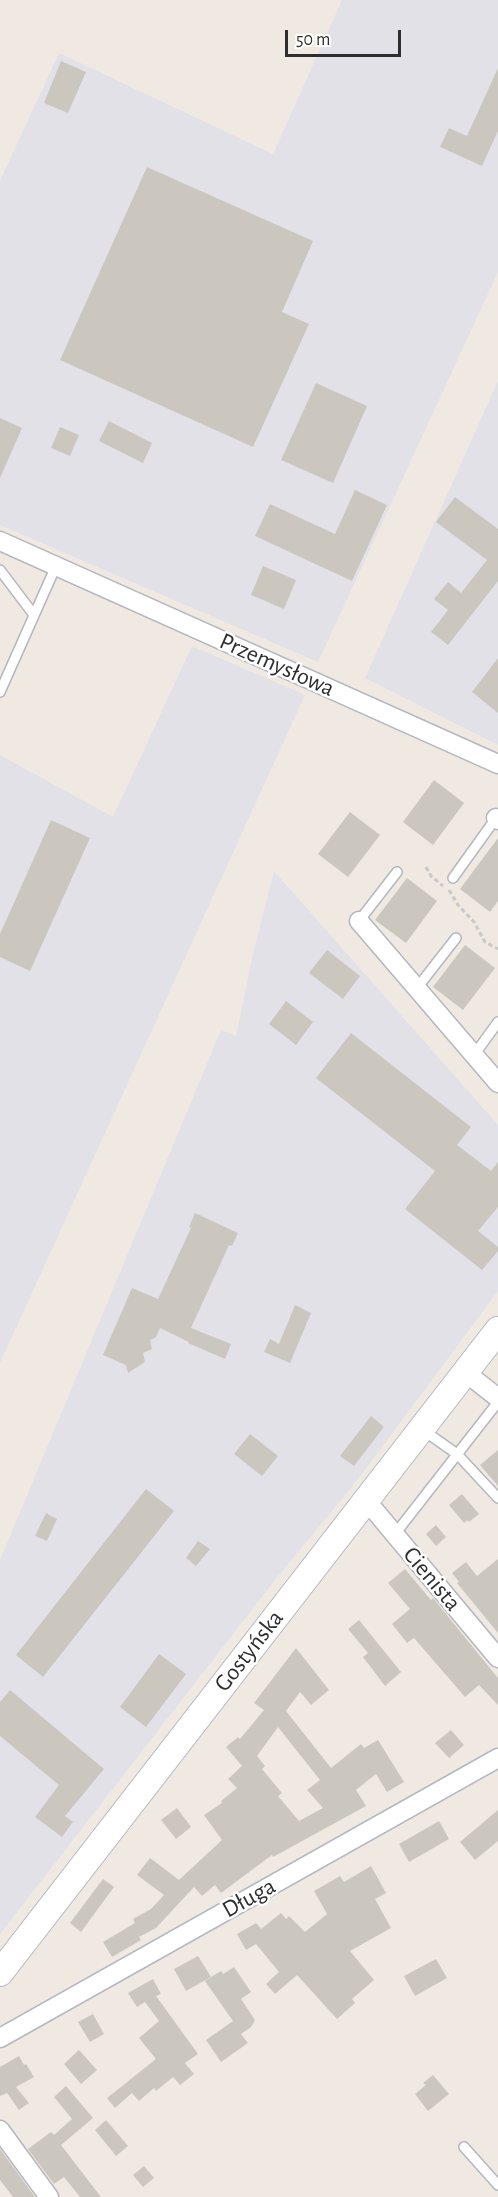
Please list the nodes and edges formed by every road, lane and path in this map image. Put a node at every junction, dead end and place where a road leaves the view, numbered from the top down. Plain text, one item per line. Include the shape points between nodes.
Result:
1 (0, 541) edge
2 (56, 566) junction
3 (0, 570) edge
4 (34, 615) junction
5 (0, 692) edge
6 (498, 764) edge
7 (497, 819) edge
8 (426, 867) dead end
9 (397, 872) dead end
10 (453, 878) dead end
11 (359, 921) joint
12 (456, 938) dead end
13 (498, 949) edge
14 (417, 988) junction
15 (498, 1022) edge
16 (474, 1055) junction
17 (498, 1083) edge
18 (498, 1330) edge
19 (465, 1372) junction
20 (498, 1400) edge
21 (422, 1429) junction
22 (457, 1454) junction
23 (498, 1498) edge
24 (366, 1500) junction
25 (394, 1534) junction
26 (498, 1658) edge
27 (498, 1758) edge
28 (0, 1973) edge
29 (0, 2038) edge
30 (0, 2130) edge
31 (464, 2147) dead end
32 (498, 2185) edge
33 (49, 2197) edge

1 - 2 street, Przemysłowa
2 - 4 lane
2 - 6 street, Przemysłowa
3 - 4 lane
4 - 5 lane
7 - 10 lane
8 - 13 path via 450,891 485,942
9 - 11 lane
11 - 14 street
12 - 14 lane
14 - 16 street
15 - 16 lane
16 - 17 street
18 - 19 main road, Gostyńska
19 - 20 street
19 - 21 main road, Gostyńska
20 - 22 lane
21 - 22 lane
21 - 24 main road, Gostyńska
22 - 23 lane
22 - 25 lane
24 - 25 street, Cienista
24 - 28 main road, Gostyńska
25 - 26 street, Cienista
27 - 29 street, Długa
30 - 33 street
31 - 32 lane

